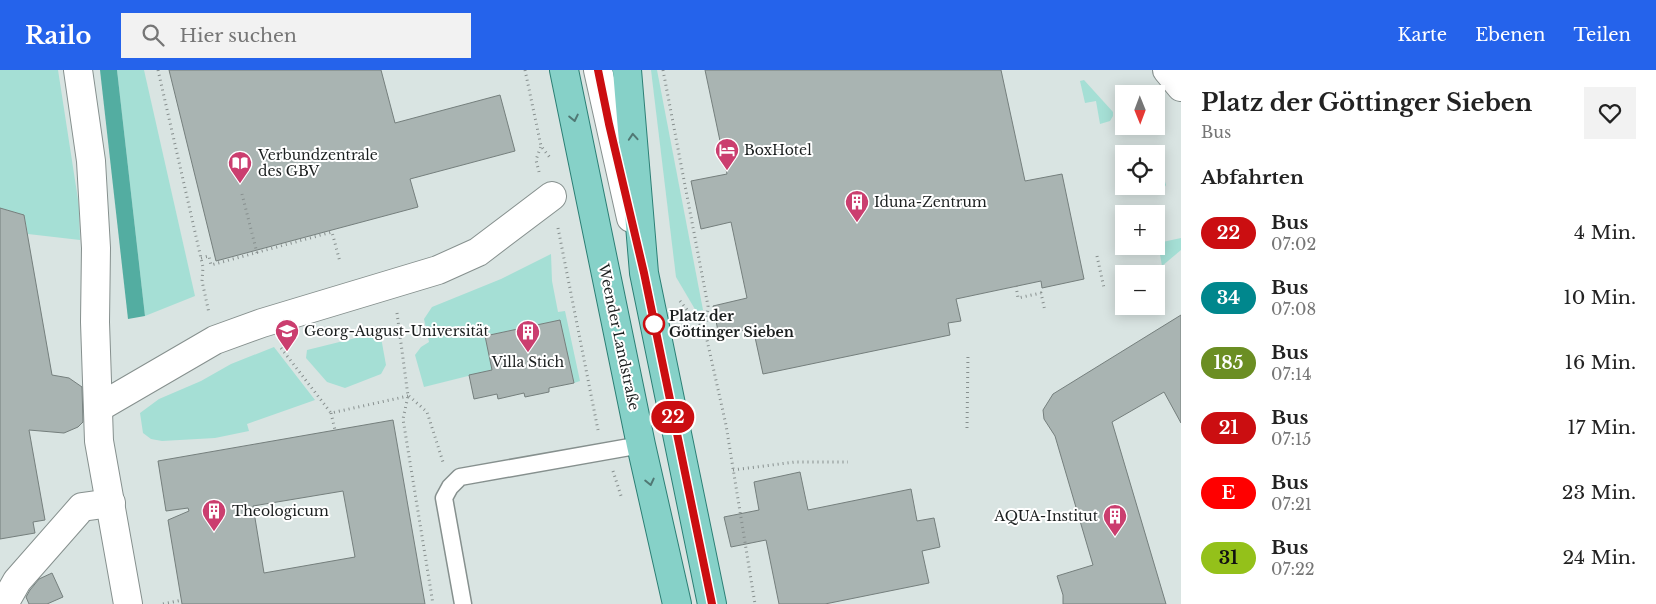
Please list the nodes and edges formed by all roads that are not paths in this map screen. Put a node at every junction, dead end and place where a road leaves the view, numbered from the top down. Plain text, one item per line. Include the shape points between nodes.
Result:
1 (78, 70) edge
2 (564, 70) edge
3 (598, 70) edge
4 (627, 70) edge
5 (1167, 70) edge
6 (1181, 87) edge
7 (552, 196) road end
8 (644, 273) junction
9 (98, 408) junction
10 (641, 445) junction
11 (111, 503) junction
12 (4, 604) edge
13 (128, 604) edge
14 (463, 604) edge
15 (677, 604) edge
16 (712, 604) edge

1 - 9 street via 91,161 95,228
2 -> 10 main road, Weender Landstraße
3 - 8 street
8 -> 4 main road
5 - 6 street
7 - 9 street via 478,252 438,270 215,340
8 - 16 main road
9 - 11 street via 99,441
10 - 14 lane via 460,477 444,498
10 -> 15 main road, Weender Landstraße
11 - 12 street via 82,507 17,581
11 - 13 street

